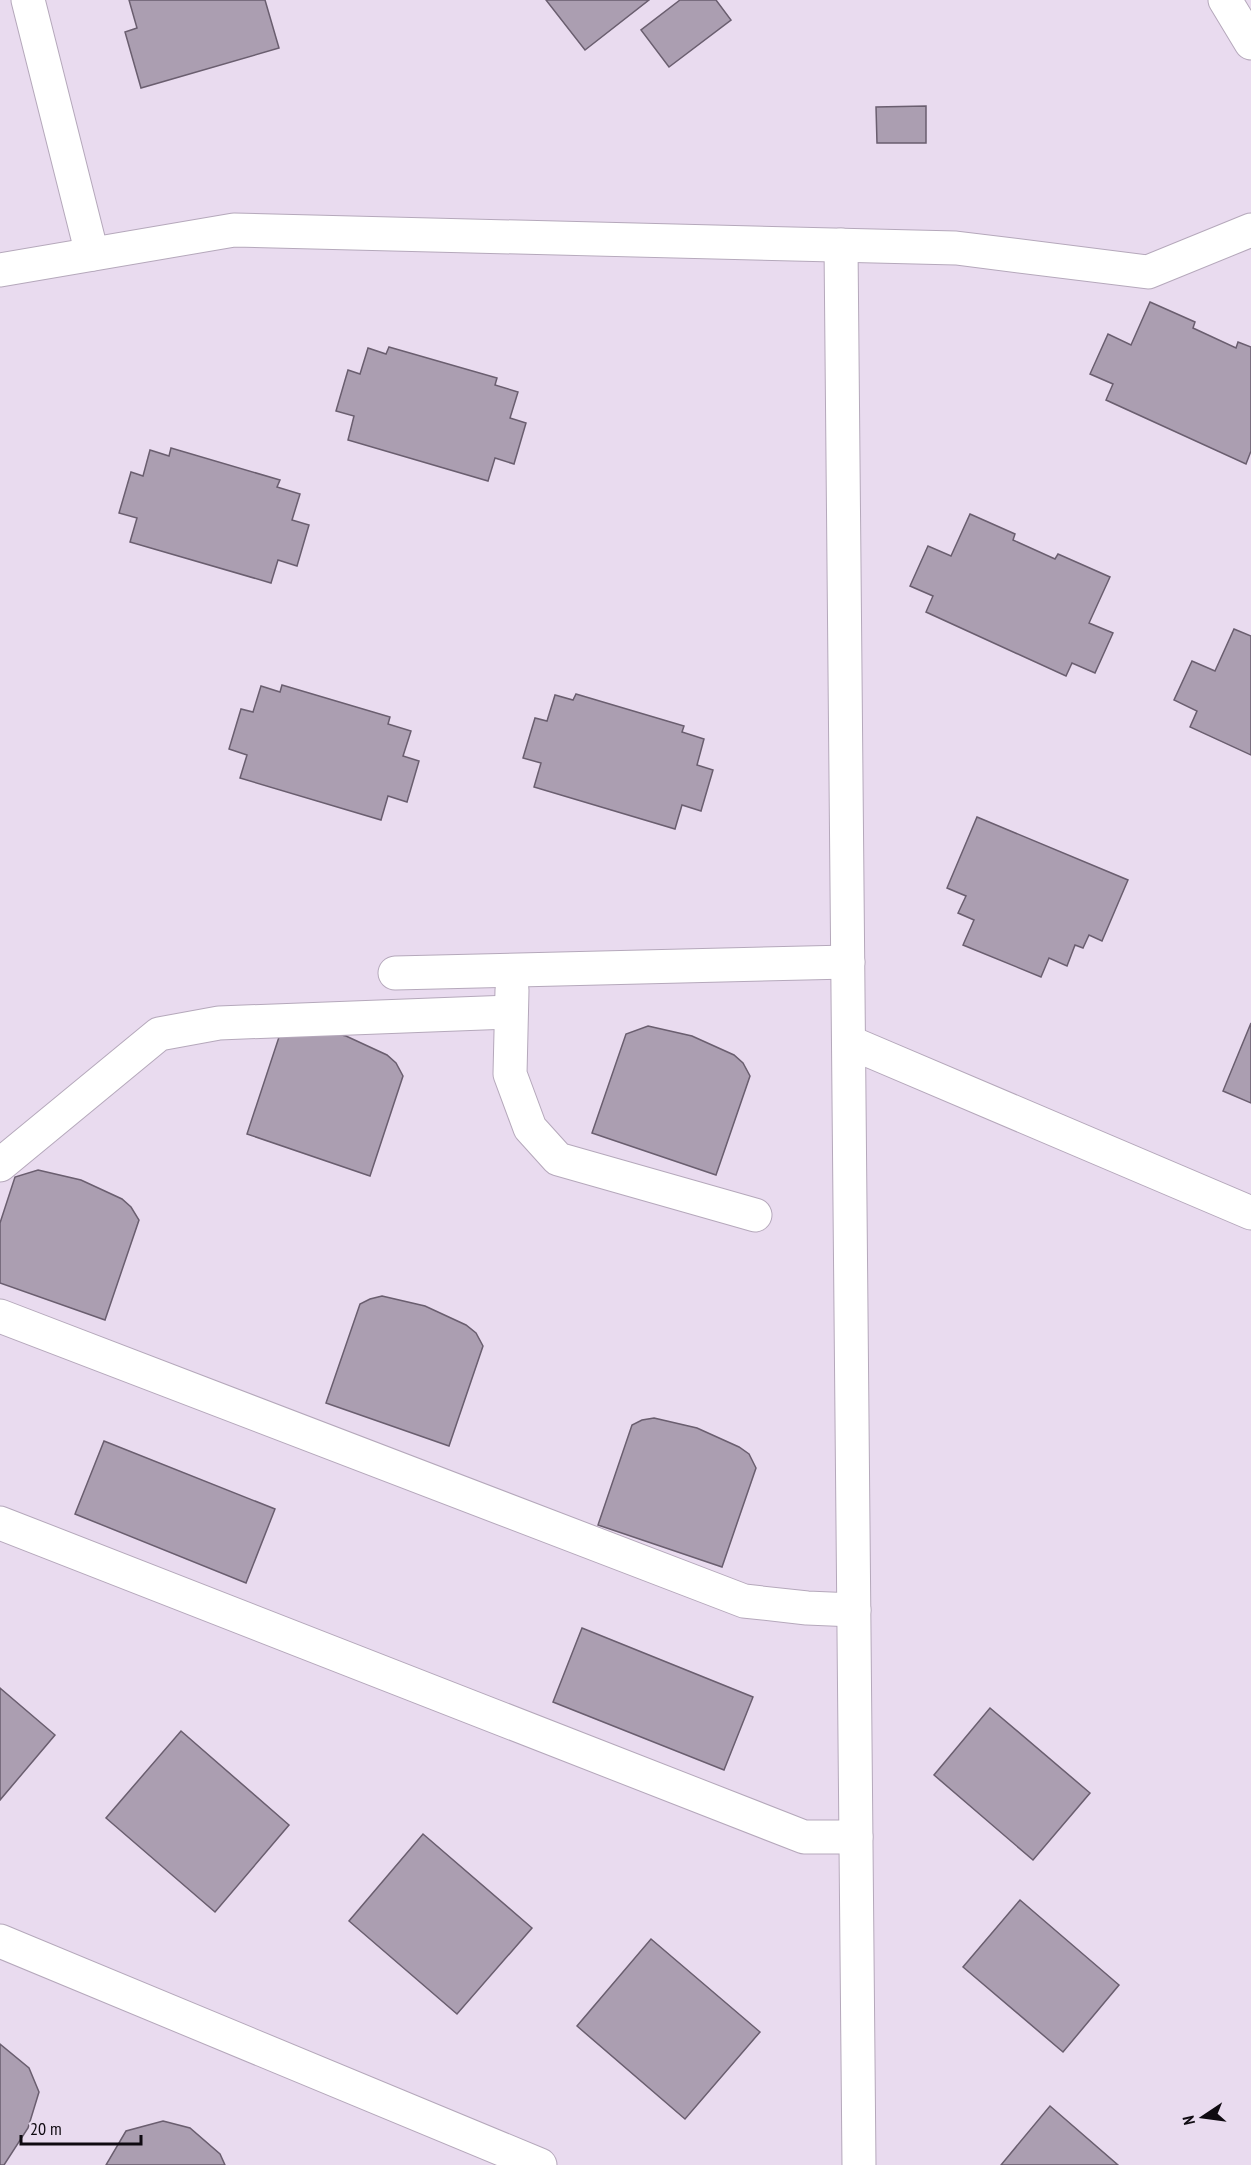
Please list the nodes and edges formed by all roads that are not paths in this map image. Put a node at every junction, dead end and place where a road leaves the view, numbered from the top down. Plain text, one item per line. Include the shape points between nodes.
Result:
1 (28, 0) edge
2 (1225, 0) edge
3 (1251, 43) edge
4 (1251, 230) edge
5 (842, 245) junction
6 (92, 254) junction
7 (0, 270) edge
8 (848, 962) junction
9 (512, 970) junction
10 (395, 973) dead end
11 (511, 1012) junction
12 (849, 1042) junction
13 (0, 1165) edge
14 (1251, 1213) edge
15 (755, 1215) dead end
16 (0, 1316) edge
17 (0, 1523) edge
18 (854, 1610) junction
19 (856, 1836) junction
20 (0, 1941) edge
21 (540, 2165) edge
22 (859, 2165) edge

1 - 6 street
2 - 3 street
4 - 5 street via 1148,272 956,248
5 - 6 street via 234,230
5 - 8 street
6 - 7 street
8 - 9 street
8 - 12 street
9 - 10 street
9 - 11 street
11 - 13 street via 219,1023 159,1034
11 - 15 street via 510,1074 530,1128 558,1159
12 - 14 street
12 - 18 street
16 - 18 street via 744,1602
17 - 19 street via 804,1837
18 - 19 street
19 - 22 street
20 - 21 street

